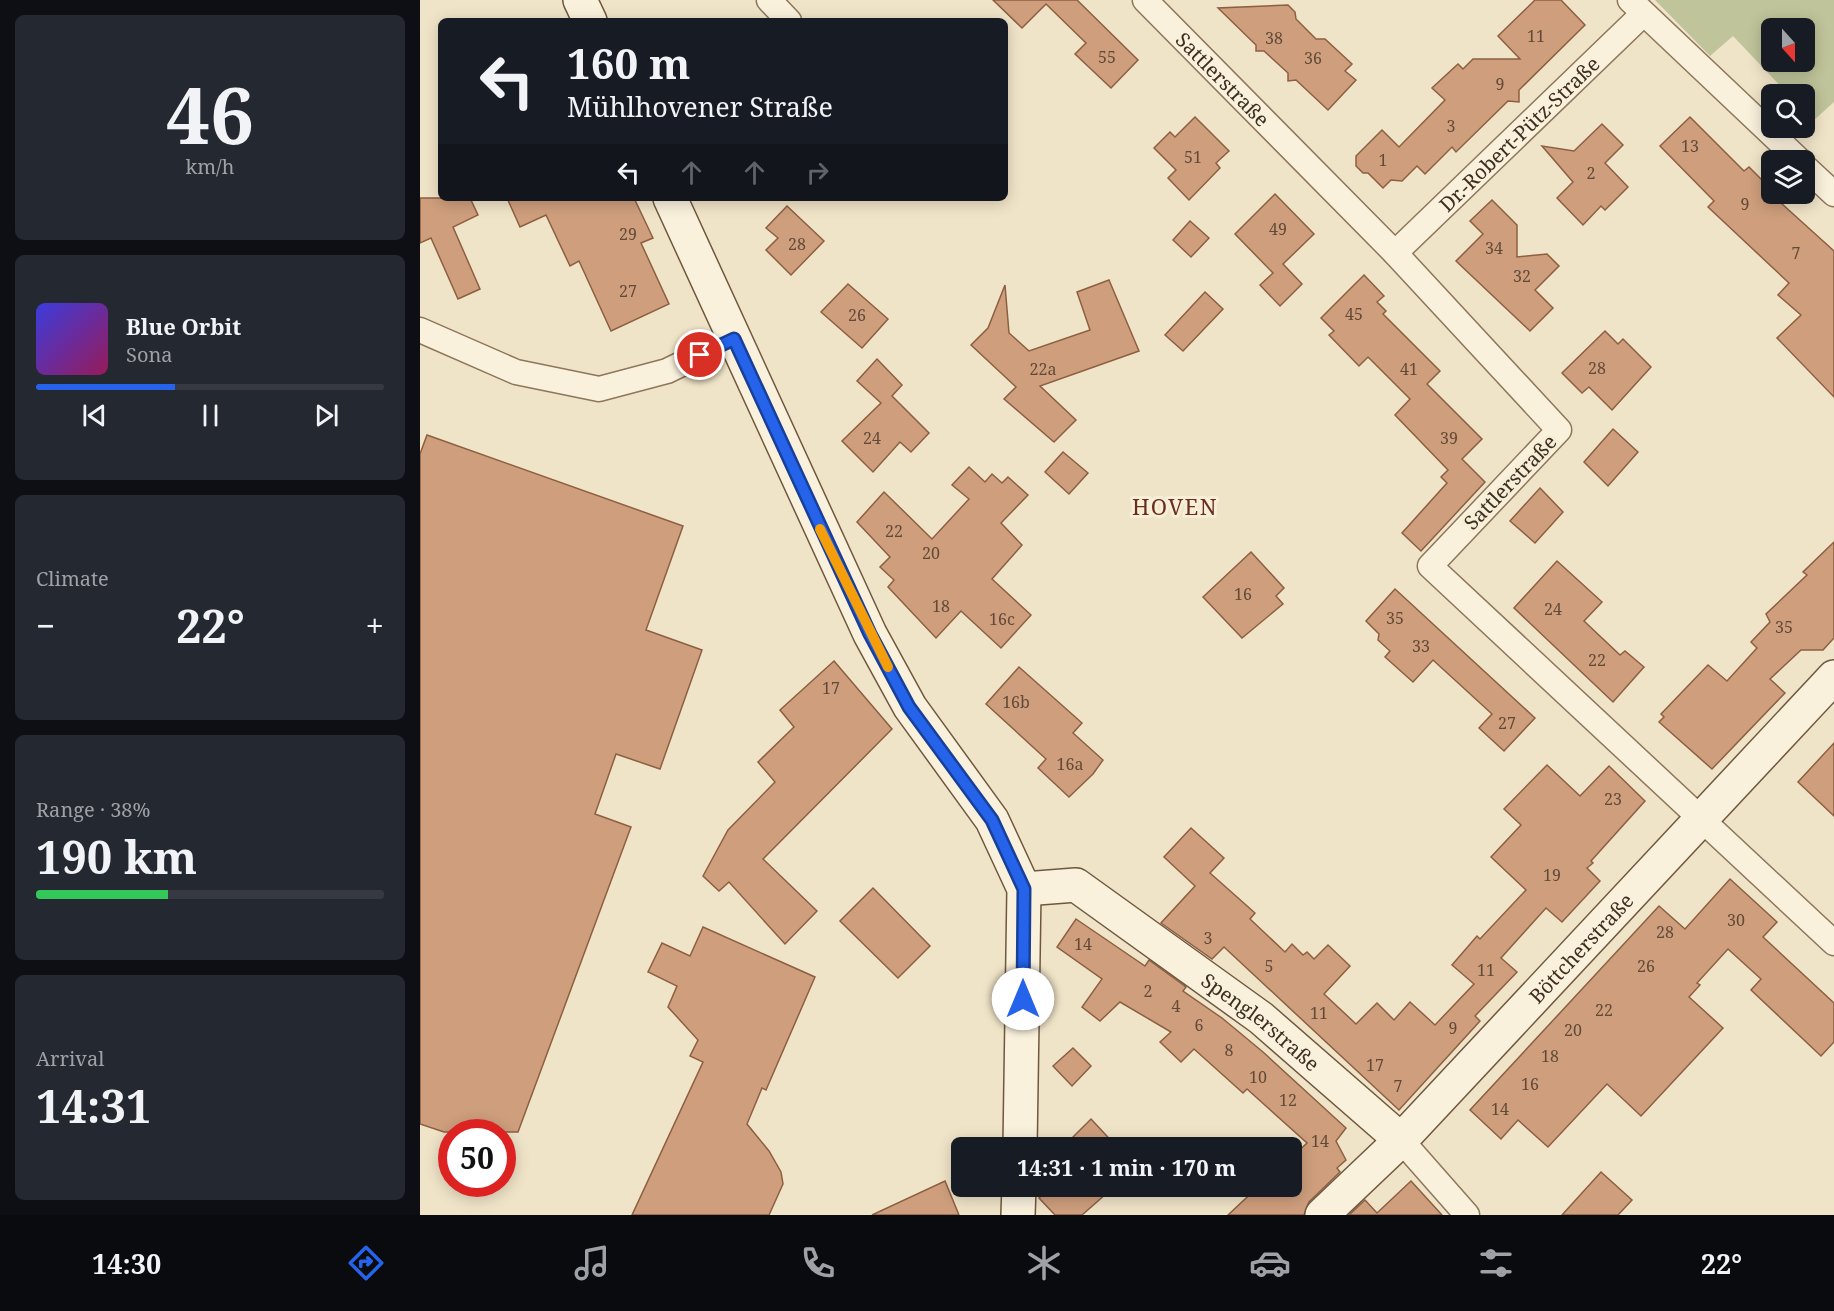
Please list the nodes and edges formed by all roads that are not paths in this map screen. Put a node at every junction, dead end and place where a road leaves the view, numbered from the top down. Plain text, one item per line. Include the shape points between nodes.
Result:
1 (580, 0) edge
2 (769, 0) edge
3 (1145, 0) edge
4 (1636, 7) edge
5 (589, 18) edge
6 (786, 18) edge
7 (1788, 150) edge
8 (1815, 176) edge
9 (1834, 194) edge
10 (671, 201) edge
11 (1395, 253) junction
12 (420, 330) edge
13 (734, 339) junction
14 (1834, 677) edge
15 (1702, 822) junction
16 (1024, 889) junction
17 (1834, 943) edge
18 (1020, 1137) edge
19 (1401, 1140) junction
20 (1018, 1197) edge
21 (1018, 1215) edge
22 (1322, 1215) edge
23 (1467, 1215) edge

1 - 5 main road
2 - 6 street
3 - 11 street, Sattlerstraße
4 - 7 street
4 - 11 street, Dr.-Robert-Pütz-Straße
8 - 9 street
10 - 13 main road
11 - 15 street, Sattlerstraße via 1559,430 1430,566
12 - 13 street via 516,372 599,389 667,370
13 - 16 main road via 870,634 909,707 992,820
14 - 15 main road, Böttcherstraße
15 - 17 street, Sattlerstraße
15 - 19 main road, Böttcherstraße
16 - 18 main road
16 - 19 main road, Spenglerstraße via 1077,885 1261,1018
19 - 22 main road, Böttcherstraße
19 - 23 street, Spenglerstraße
20 - 21 main road

